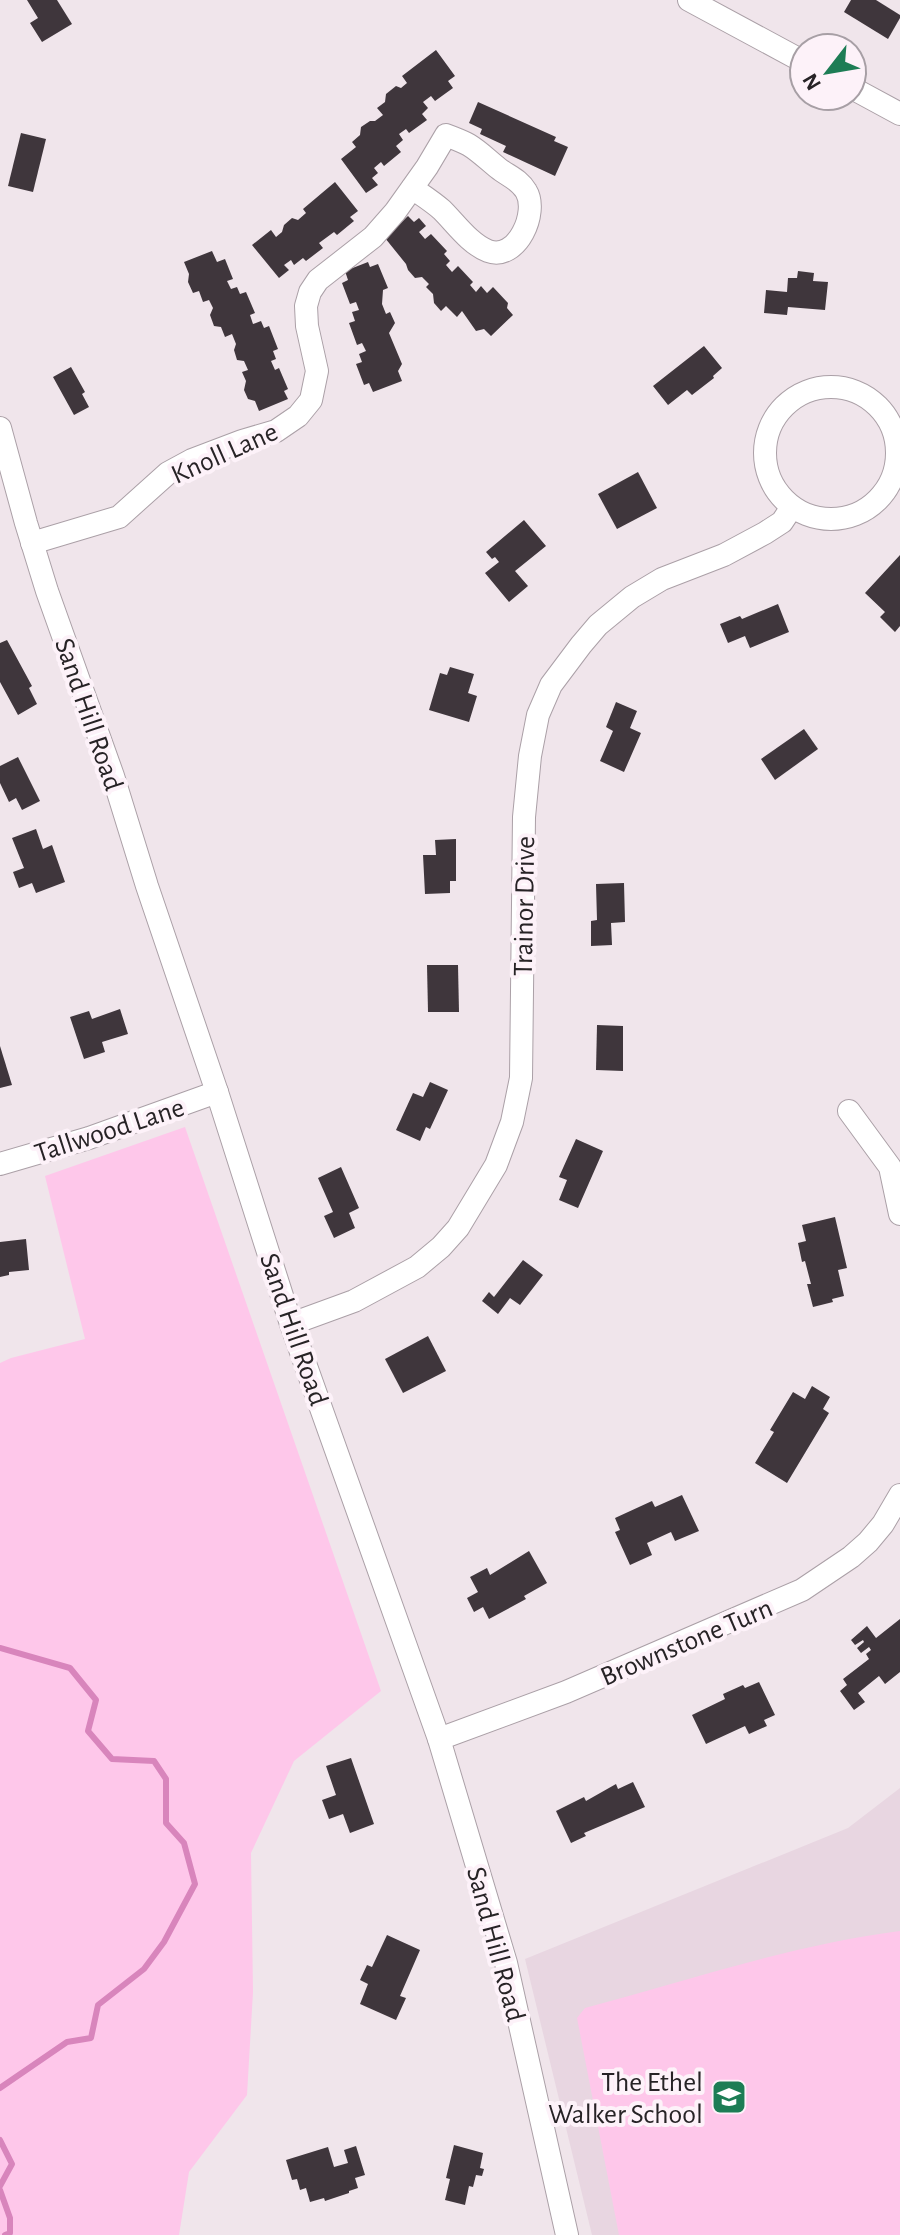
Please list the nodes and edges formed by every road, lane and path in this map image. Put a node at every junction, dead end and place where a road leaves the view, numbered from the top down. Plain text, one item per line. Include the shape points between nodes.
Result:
1 (689, 0) edge
2 (788, 53) edge
3 (868, 97) edge
4 (900, 114) edge
5 (412, 188) junction
6 (0, 428) edge
7 (792, 507) junction
8 (32, 543) junction
9 (217, 1092) junction
10 (849, 1111) dead end
11 (0, 1164) edge
12 (900, 1214) edge
13 (291, 1324) junction
14 (900, 1495) edge
15 (439, 1739) junction
16 (567, 2235) edge

1 - 2 street
3 - 4 street
5 - 5 street, Knoll Lane via 446,135 520,181 531,211 515,244 491,252
5 - 8 street, Knoll Lane via 373,237 310,292 307,326 317,371 311,400 298,416 276,431 168,473 119,517
6 - 8 street, Sand Hill Road
7 - 7 street via 770,479 765,461 767,434 780,410 809,389 827,386 865,395 893,428 895,470 887,489 872,505 833,519 811,517
7 - 13 street, Trainor Drive via 765,533 632,597 598,625 551,685 538,715 524,817 521,1078 496,1165 458,1228 417,1267 354,1301
8 - 9 street, Sand Hill Road
9 - 11 street, Tallwood Lane
9 - 13 street, Sand Hill Road
10 - 12 street via 890,1167
13 - 15 street, Sand Hill Road
14 - 15 street, Brownstone Turn via 868,1542 802,1590 566,1692
15 - 16 street, Sand Hill Road via 506,1963

